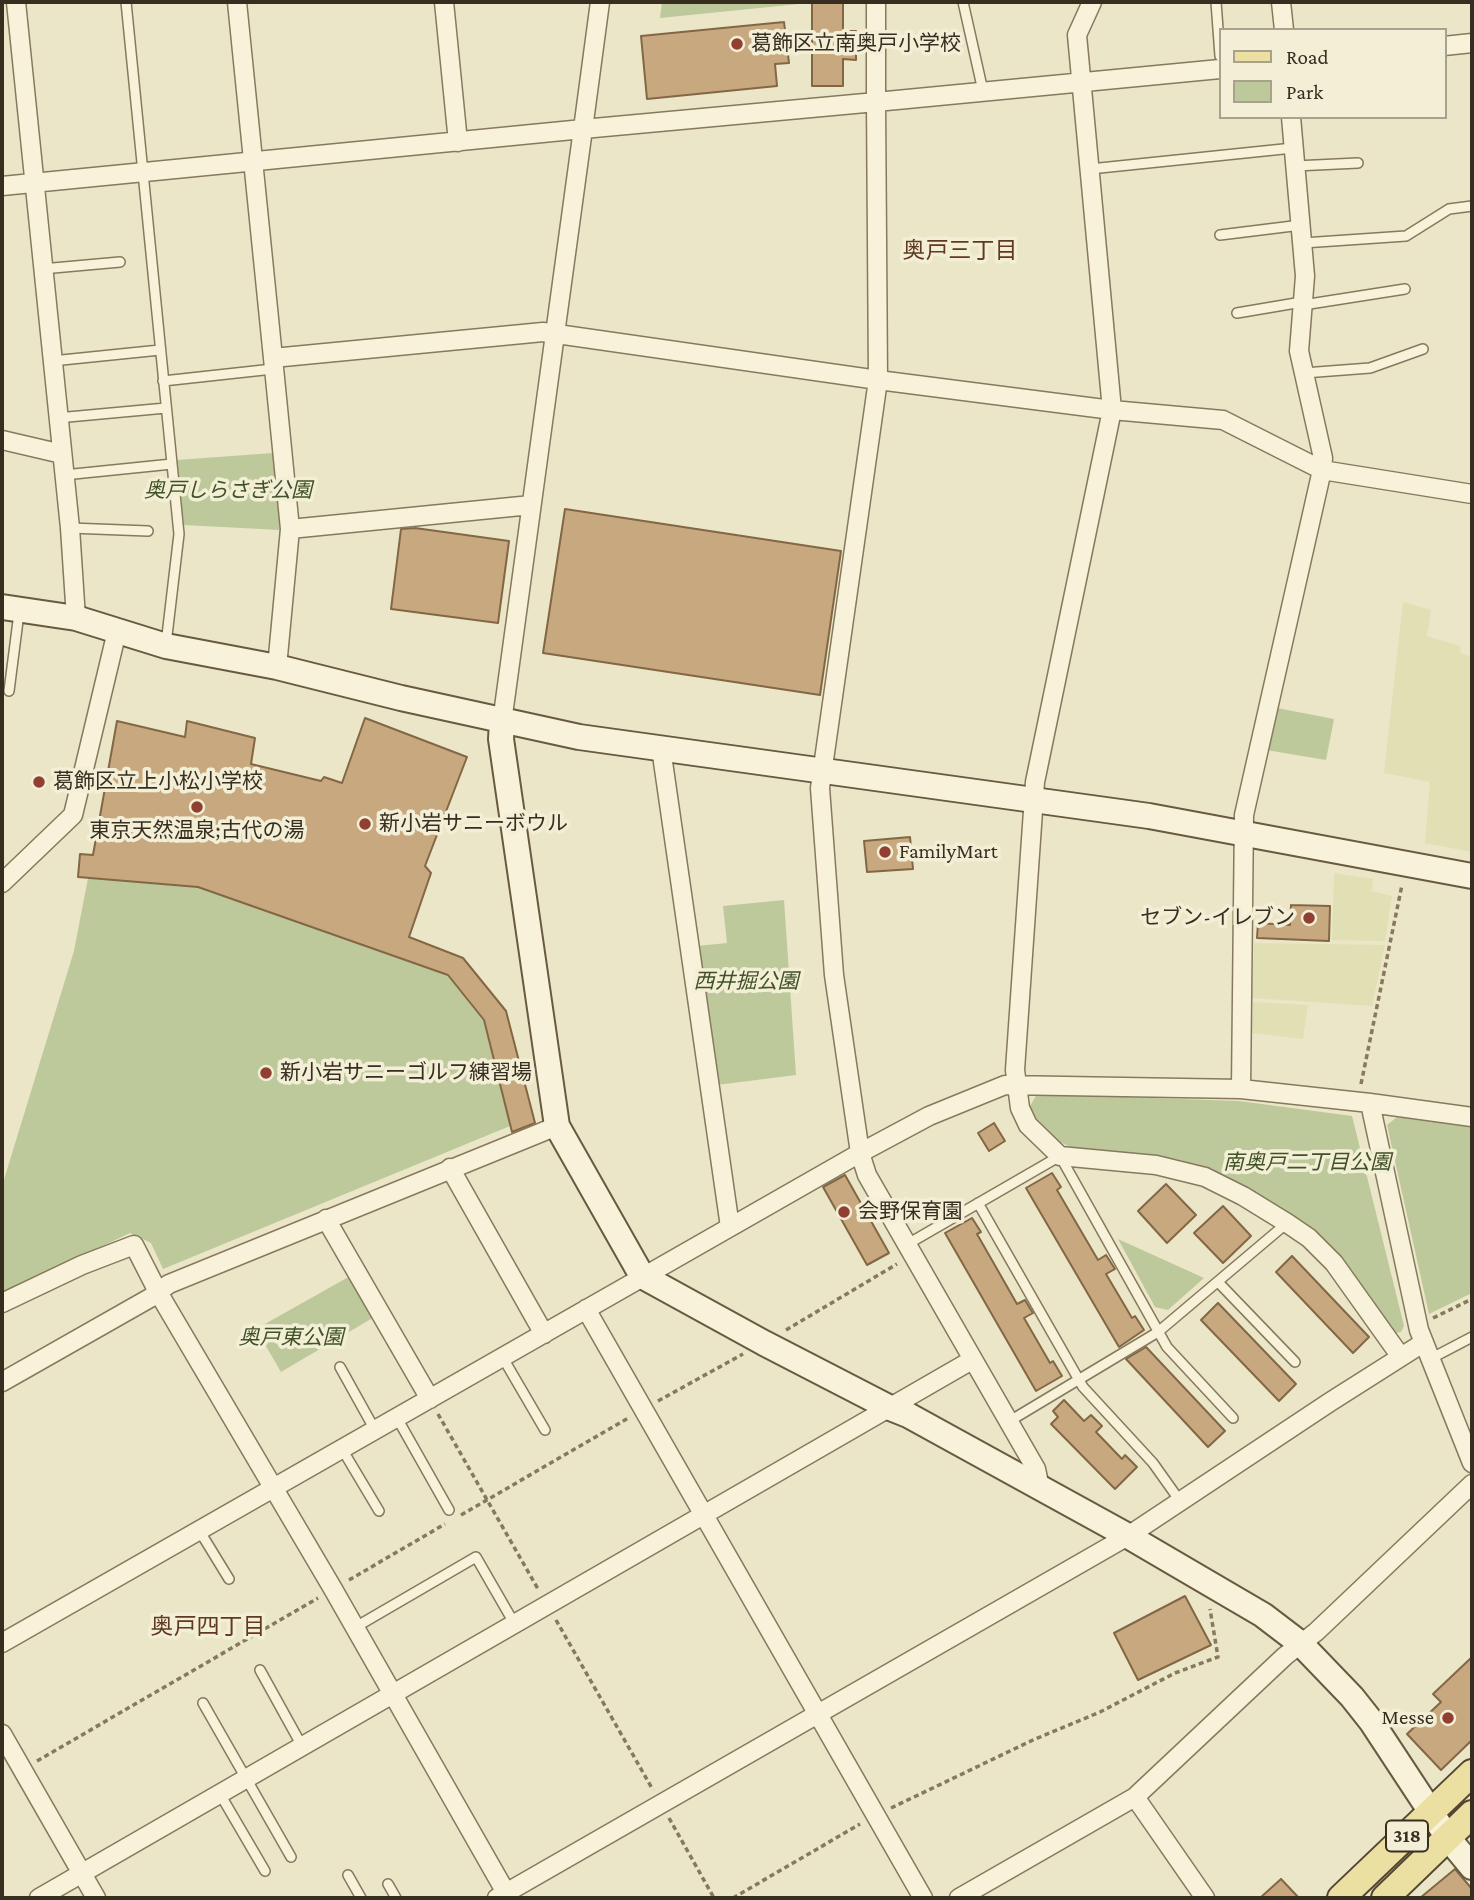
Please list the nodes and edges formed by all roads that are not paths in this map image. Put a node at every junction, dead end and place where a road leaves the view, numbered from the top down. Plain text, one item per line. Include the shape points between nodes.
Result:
1 (16, 2) edge
2 (126, 2) edge
3 (237, 2) edge
4 (443, 2) edge
5 (600, 2) edge
6 (876, 2) edge
7 (963, 2) edge
8 (1089, 2) edge
9 (1216, 2) edge
10 (1282, 2) edge
11 (10, 22) edge
12 (1284, 28) edge
13 (1218, 29) edge
14 (1472, 43) edge
15 (1446, 46) edge
16 (1218, 69) edge
17 (1083, 82) junction
18 (983, 91) junction
19 (876, 102) junction
20 (1291, 119) edge
21 (583, 129) junction
22 (458, 142) junction
23 (1294, 157) junction
24 (253, 161) junction
25 (1358, 163) dead end
26 (1090, 169) junction
27 (143, 172) junction
28 (34, 183) junction
29 (2, 186) edge
30 (1472, 206) edge
31 (1225, 223) dead end
32 (1302, 234) junction
33 (120, 262) dead end
34 (42, 269) junction
35 (1405, 289) dead end
36 (1302, 304) junction
37 (1237, 313) dead end
38 (557, 332) junction
39 (1423, 349) dead end
40 (160, 350) junction
41 (52, 361) junction
42 (273, 364) junction
43 (1304, 373) junction
44 (878, 380) junction
45 (163, 381) junction
46 (166, 408) junction
47 (1112, 410) junction
48 (57, 418) junction
49 (2, 440) edge
50 (62, 454) junction
51 (172, 464) junction
52 (1322, 470) junction
53 (64, 475) junction
54 (1472, 494) edge
55 (531, 505) junction
56 (69, 528) junction
57 (290, 529) junction
58 (148, 531) dead end
59 (10, 608) edge
60 (76, 618) junction
61 (117, 631) junction
62 (166, 646) junction
63 (277, 667) junction
64 (9, 691) dead end
65 (502, 722) junction
66 (661, 748) junction
67 (822, 770) junction
68 (1034, 800) junction
69 (1243, 833) junction
70 (1472, 876) edge
71 (2, 883) edge
72 (1017, 1084) junction
73 (1241, 1089) junction
74 (1364, 1103) junction
75 (1472, 1117) edge
76 (557, 1126) junction
77 (860, 1153) junction
78 (1060, 1156) junction
79 (450, 1168) junction
80 (978, 1203) junction
81 (326, 1219) junction
82 (1287, 1223) junction
83 (730, 1227) junction
84 (906, 1245) junction
85 (642, 1276) junction
86 (1218, 1282) junction
87 (158, 1292) junction
88 (2, 1303) edge
89 (586, 1309) junction
90 (1158, 1332) junction
91 (544, 1334) junction
92 (1472, 1337) edge
93 (1426, 1351) junction
94 (1401, 1357) junction
95 (503, 1358) junction
96 (972, 1360) junction
97 (1295, 1362) dead end
98 (340, 1367) dead end
99 (1079, 1379) junction
100 (2, 1382) edge
101 (430, 1399) junction
102 (888, 1407) junction
103 (397, 1418) junction
104 (1233, 1418) dead end
105 (1007, 1422) junction
106 (375, 1430) junction
107 (545, 1430) dead end
108 (342, 1449) junction
109 (1472, 1463) edge
110 (1472, 1484) edge
111 (273, 1488) junction
112 (1040, 1488) junction
113 (1180, 1502) junction
114 (449, 1510) dead end
115 (379, 1511) dead end
116 (703, 1514) junction
117 (199, 1531) junction
118 (1128, 1536) junction
119 (229, 1579) dead end
120 (514, 1623) junction
121 (354, 1628) junction
122 (2, 1643) edge
123 (1301, 1644) junction
124 (260, 1670) dead end
125 (392, 1694) junction
126 (203, 1703) dead end
127 (818, 1715) junction
128 (2, 1734) edge
129 (302, 1746) junction
130 (1472, 1773) edge
131 (247, 1779) junction
132 (220, 1794) junction
133 (1135, 1797) junction
134 (1431, 1813) junction
135 (1472, 1814) edge
136 (1448, 1838) junction
137 (291, 1857) dead end
138 (1472, 1867) edge
139 (265, 1871) dead end
140 (82, 1874) junction
141 (348, 1875) dead end
142 (388, 1884) dead end
143 (504, 1897) edge
144 (39, 1898) edge
145 (96, 1898) edge
146 (361, 1898) edge
147 (396, 1898) edge
148 (923, 1898) edge
149 (959, 1898) edge
150 (1205, 1898) edge
151 (1341, 1898) edge
152 (1385, 1898) edge

1 - 11 street
2 - 27 lane
3 - 24 street
4 - 22 street
5 - 21 street
6 - 19 street
7 - 18 lane
8 - 17 street via 1077,35
9 - 13 lane
10 - 12 street
11 - 28 street
14 - 15 street
16 - 17 street
17 - 18 street
17 - 26 street
18 - 19 street
19 - 21 street
19 - 44 street
20 - 23 street
21 - 22 street
21 - 38 street
22 - 24 street
23 - 25 lane
23 - 26 lane
23 - 32 street
24 - 27 street
24 - 42 street
26 - 47 street
27 - 28 street
27 - 40 lane
28 - 29 street
28 - 34 street
30 - 32 lane via 1449,209 1406,236
31 - 32 lane via 1224,235
32 - 36 street
33 - 34 lane
34 - 41 street
35 - 36 lane
36 - 37 lane
36 - 43 street via 1299,351
38 - 42 street
38 - 44 street
38 - 55 street
39 - 43 lane via 1370,368
40 - 41 lane
40 - 45 lane
41 - 48 street
42 - 45 lane
42 - 57 street
43 - 52 street
44 - 47 street
44 - 67 street
45 - 46 lane
46 - 48 lane
46 - 51 lane
47 - 52 street via 1223,420
47 - 68 street
48 - 50 street
49 - 50 street
50 - 53 street
51 - 53 lane
51 - 62 lane via 179,534
52 - 54 street
52 - 69 street
53 - 56 street
55 - 57 street
55 - 65 street
56 - 58 lane
56 - 60 street
57 - 63 street
59 - 60 street
59 - 64 lane
60 - 61 street
61 - 62 street
61 - 71 street via 73,815
62 - 63 street
63 - 65 street
65 - 66 street
65 - 76 street
66 - 67 street
66 - 83 street
67 - 68 street
67 - 77 street via 834,975
68 - 69 street
68 - 72 street
69 - 70 street
69 - 73 street
72 - 73 street
72 - 77 street via 929,1116
72 - 78 street via 1028,1125
73 - 74 street
74 - 75 street
74 - 93 street
76 - 79 street
76 - 85 street
77 - 83 street
77 - 84 street via 867,1175
78 - 80 lane
78 - 82 street via 1156,1165 1205,1177
78 - 90 lane
79 - 81 street
79 - 91 street
80 - 84 lane
80 - 99 lane
81 - 87 street
81 - 101 street
82 - 86 lane
82 - 94 street via 1334,1263
83 - 85 street
84 - 96 street
85 - 89 street
85 - 102 street
86 - 90 lane
86 - 97 lane
87 - 88 street via 134,1245
87 - 100 street
87 - 111 street
89 - 91 street
89 - 116 street
90 - 99 lane
90 - 104 lane
91 - 95 street
92 - 93 lane
93 - 94 street
93 - 109 street
94 - 113 street
95 - 101 street
95 - 107 lane
96 - 102 street
96 - 105 street
98 - 106 lane
99 - 105 lane
99 - 113 lane via 1089,1396 1153,1463
101 - 103 street
102 - 112 street
102 - 116 street
103 - 106 street
103 - 114 lane
105 - 112 street via 1036,1469
106 - 108 street
108 - 111 street
108 - 115 lane
110 - 123 street
111 - 117 street
111 - 121 street
112 - 118 street
113 - 118 street
116 - 120 street
116 - 127 street
117 - 119 lane
117 - 122 street
118 - 123 street via 1263,1615
118 - 127 street
120 - 121 lane via 476,1557
120 - 125 street
121 - 125 street
123 - 133 street
123 - 134 street via 1371,1721
124 - 129 lane
125 - 129 street
125 - 143 street
126 - 131 lane
127 - 143 street
127 - 148 street
128 - 140 street
129 - 131 street
130 - 134 main road, 318
131 - 132 street
131 - 137 lane
132 - 139 lane
132 - 140 street
133 - 149 street
133 - 150 street
134 - 136 street
134 - 151 main road, 318
135 - 136 main road, 318
136 - 138 street
136 - 152 main road, 318
140 - 144 street
140 - 145 street
141 - 146 lane
142 - 147 lane

